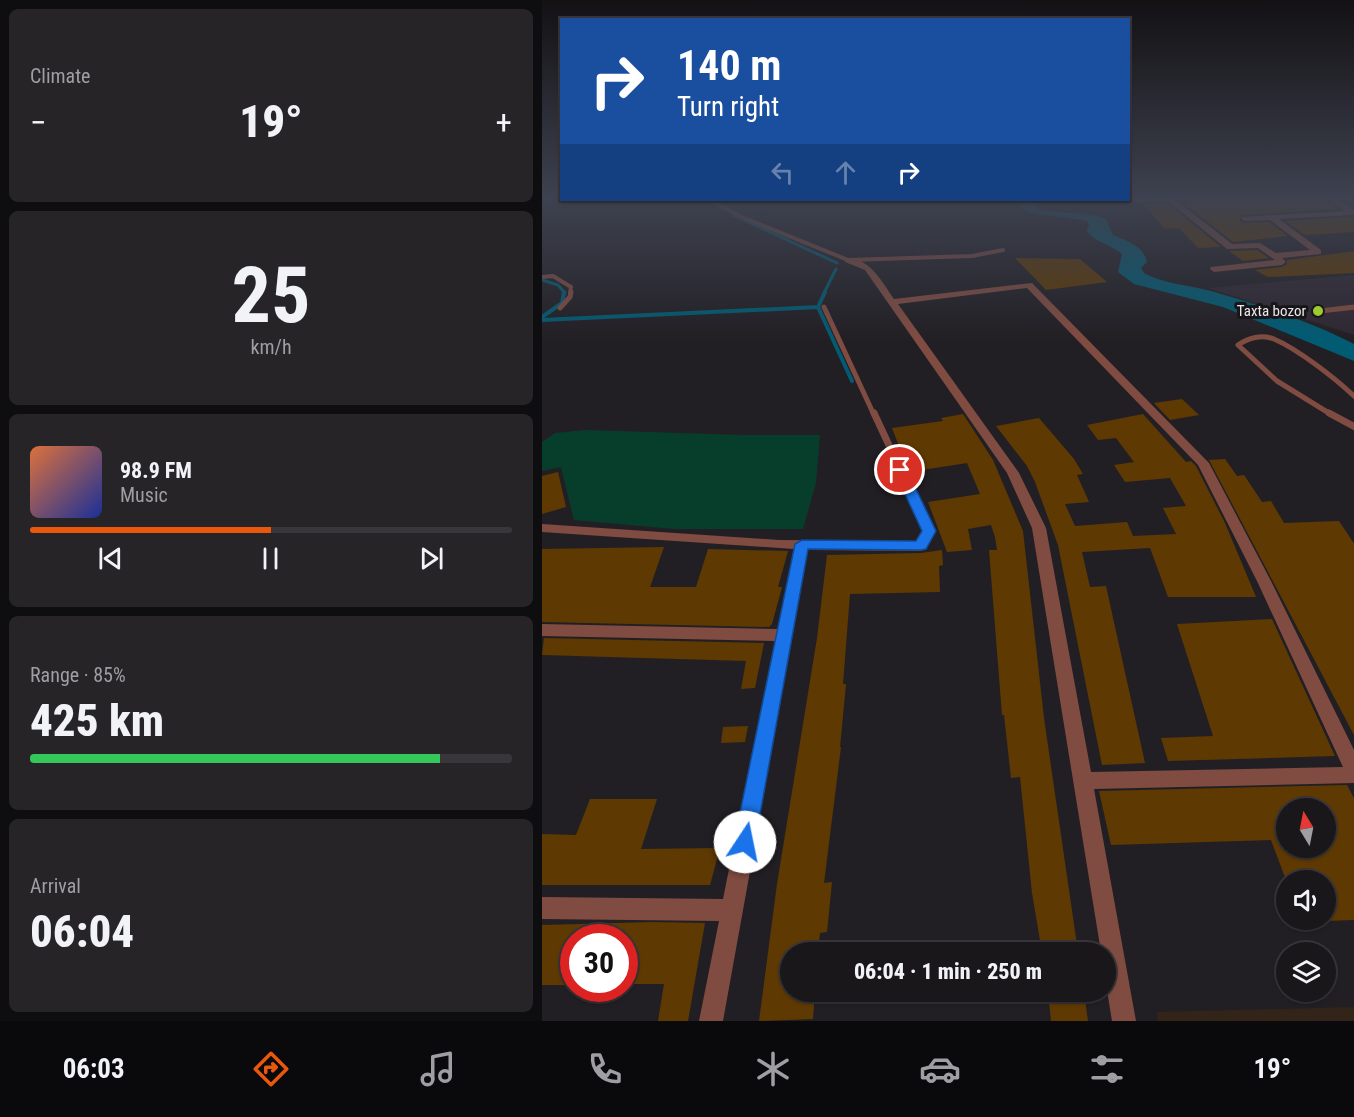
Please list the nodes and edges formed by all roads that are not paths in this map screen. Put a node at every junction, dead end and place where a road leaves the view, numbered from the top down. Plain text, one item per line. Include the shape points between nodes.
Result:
1 (813, 246) edge
2 (1228, 246) edge
3 (1250, 246) edge
4 (1261, 246) edge
5 (1309, 246) edge
6 (1003, 250) dead end
7 (1275, 256) junction
8 (848, 260) junction
9 (1214, 269) dead end
10 (542, 277) edge
11 (892, 302) junction
12 (1355, 307) edge
13 (560, 308) dead end
14 (824, 308) dead end
15 (1320, 310) dead end
16 (1355, 397) edge
17 (1355, 427) edge
18 (542, 528) edge
19 (929, 531) joint
20 (802, 544) junction
21 (542, 630) edge
22 (786, 635) junction
23 (1355, 774) edge
24 (1082, 781) junction
25 (542, 908) edge
26 (731, 910) junction
27 (711, 1021) edge
28 (1124, 1021) edge

1 - 8 lane
2 - 3 street
4 - 7 street
5 - 7 street via 1318,252
6 - 8 lane via 972,256
7 - 9 street via 1282,262
8 - 11 street via 868,268
10 - 13 lane via 553,276 571,287 570,297
11 - 23 street via 1029,285 1203,463
11 - 24 street via 1013,473 1039,528
12 - 15 lane
14 - 19 lane
16 - 17 lane via 1332,376 1272,338 1248,338 1238,345 1285,387
18 - 20 street
19 - 20 street via 921,546
20 - 22 street
21 - 22 street
22 - 26 street
23 - 24 street
24 - 28 street
25 - 26 street
26 - 27 street

